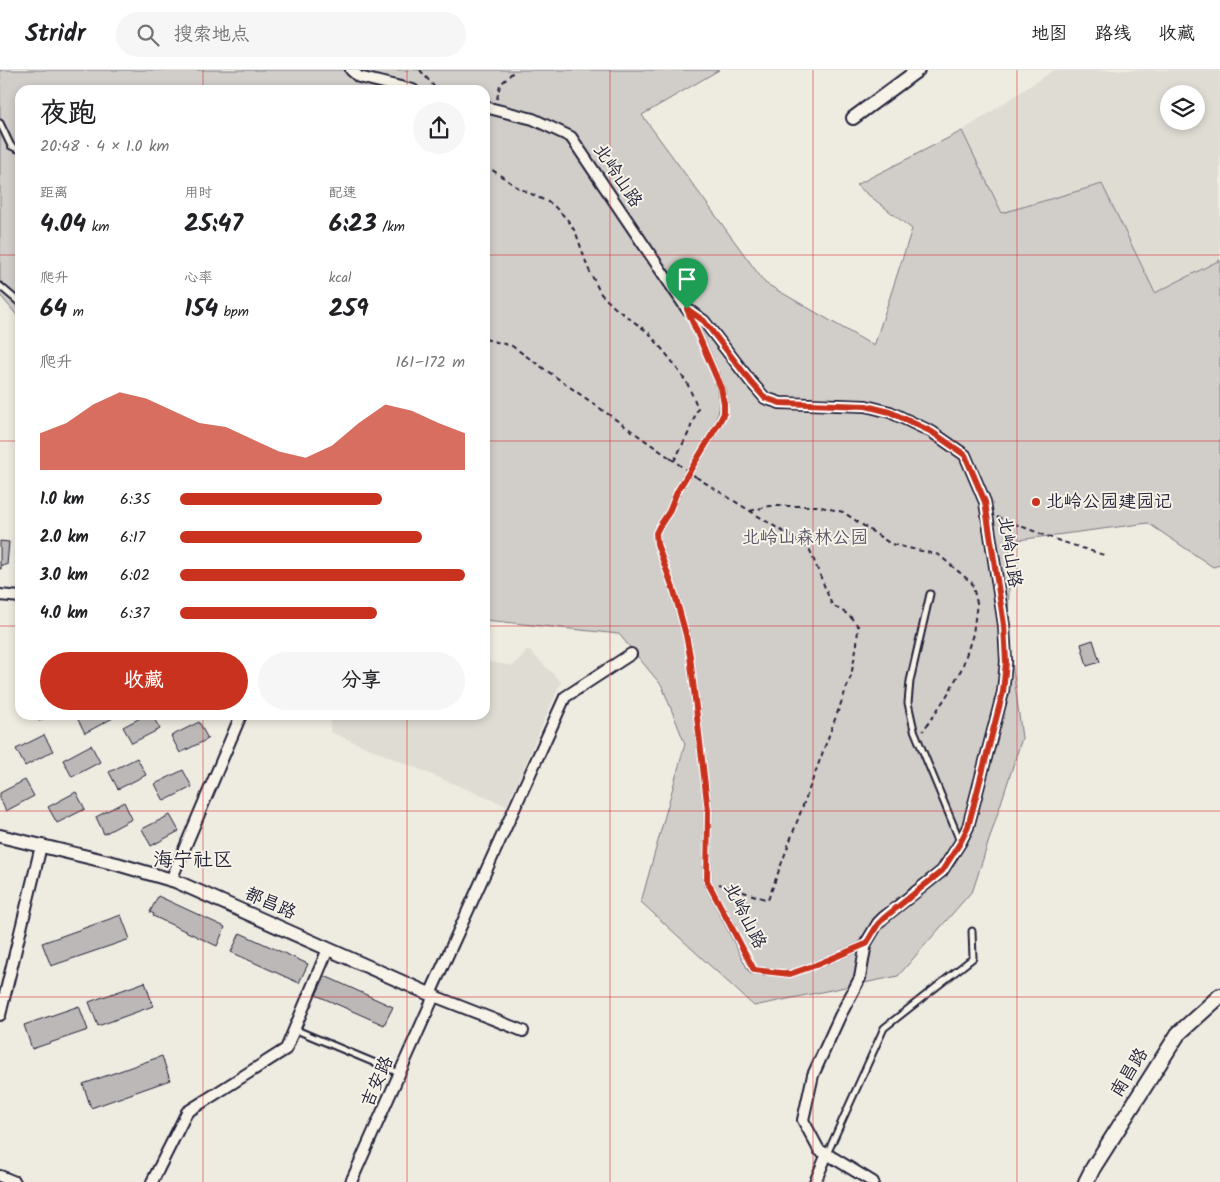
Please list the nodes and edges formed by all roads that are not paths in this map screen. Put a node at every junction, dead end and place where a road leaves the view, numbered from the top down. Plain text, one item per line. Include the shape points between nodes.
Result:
1 (351, 70) edge
2 (918, 70) edge
3 (392, 85) edge
4 (490, 108) edge
5 (853, 118) dead end
6 (0, 124) edge
7 (15, 148) edge
8 (0, 286) edge
9 (15, 299) edge
10 (687, 309) junction
11 (930, 594) dead end
12 (0, 595) edge
13 (15, 596) edge
14 (631, 654) dead end
15 (239, 720) edge
16 (0, 836) edge
17 (960, 843) junction
18 (41, 846) junction
19 (171, 880) junction
20 (972, 931) dead end
21 (866, 944) junction
22 (328, 949) junction
23 (432, 995) junction
24 (1220, 996) edge
25 (0, 1015) edge
26 (294, 1029) junction
27 (523, 1031) dead end
28 (400, 1073) junction
29 (827, 1154) junction
30 (0, 1176) edge
31 (15, 1182) edge
32 (152, 1182) edge
33 (351, 1182) edge
34 (815, 1182) edge
35 (873, 1182) edge
36 (1086, 1182) edge

1 - 3 street via 359,77
2 - 5 street
4 - 10 street, 北岭山路 via 533,119 571,137
6 - 7 lane
8 - 9 lane
10 - 17 street, 北岭山路 via 704,321 765,398 780,403 866,406 890,412 932,432 965,455 985,502 1004,625 1006,662 1003,692 968,827
10 - 21 lane, 北岭山路 via 721,388 724,413 656,533 690,656 708,811 707,881 754,970 790,974
11 - 17 lane via 908,703 914,730
12 - 13 street
14 - 23 street, 吉安路 via 564,697
15 - 19 street
16 - 18 street, 都昌路
17 - 21 street, 北岭山路 via 942,871 884,918
18 - 19 street, 都昌路
18 - 25 street
19 - 22 street, 都昌路
20 - 29 lane via 973,958 884,1028
21 - 29 street, 北岭山路 via 860,978 813,1075 803,1120 819,1150
22 - 23 street, 都昌路
22 - 26 street
23 - 27 street
23 - 28 street, 吉安路
24 - 36 main road, 南昌路 via 1178,1034
26 - 28 lane
26 - 32 street via 286,1048 187,1112
28 - 33 street, 吉安路
29 - 34 street
29 - 35 street, 北岭山路
30 - 31 street

